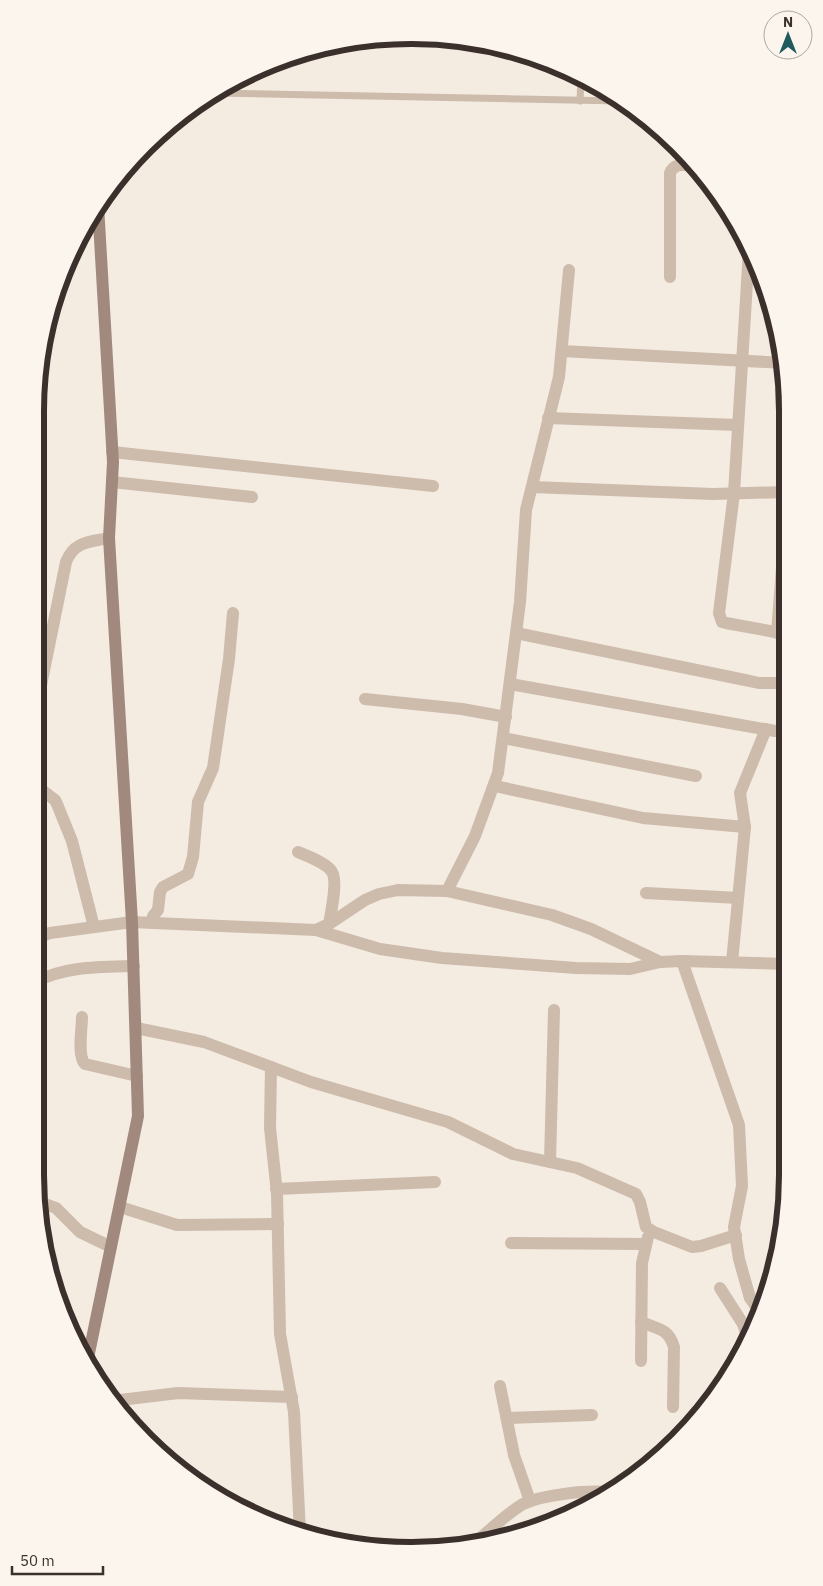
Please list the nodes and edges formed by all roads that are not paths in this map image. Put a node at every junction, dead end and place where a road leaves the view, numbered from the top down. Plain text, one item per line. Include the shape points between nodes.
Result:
1 (581, 85) edge
2 (226, 94) edge
3 (580, 100) junction
4 (607, 101) edge
5 (685, 165) edge
6 (99, 219) edge
7 (748, 265) edge
8 (569, 270) dead end
9 (670, 277) dead end
10 (562, 351) junction
11 (742, 361) junction
12 (776, 363) edge
13 (548, 418) junction
14 (738, 425) junction
15 (112, 452) junction
16 (112, 482) junction
17 (433, 486) dead end
18 (532, 487) junction
19 (779, 492) edge
20 (734, 493) junction
21 (252, 497) dead end
22 (109, 538) junction
23 (233, 613) dead end
24 (516, 633) junction
25 (779, 633) edge
26 (44, 671) edge
27 (510, 684) junction
28 (779, 684) edge
29 (365, 699) dead end
30 (506, 717) junction
31 (766, 729) junction
32 (779, 730) edge
33 (504, 738) junction
34 (696, 776) dead end
35 (495, 786) junction
36 (44, 795) edge
37 (745, 827) junction
38 (298, 852) dead end
39 (447, 891) junction
40 (646, 892) dead end
41 (738, 898) junction
42 (132, 922) junction
43 (152, 923) junction
44 (329, 924) junction
45 (94, 927) junction
46 (316, 930) junction
47 (44, 936) edge
48 (682, 961) junction
49 (660, 962) junction
50 (732, 962) junction
51 (779, 964) edge
52 (134, 966) junction
53 (44, 978) edge
54 (554, 1010) dead end
55 (82, 1017) dead end
56 (136, 1028) junction
57 (271, 1067) junction
58 (137, 1076) junction
59 (550, 1162) junction
60 (435, 1182) dead end
61 (276, 1189) junction
62 (45, 1204) edge
63 (120, 1207) junction
64 (278, 1224) junction
65 (649, 1230) junction
66 (736, 1236) junction
67 (511, 1243) dead end
68 (646, 1244) junction
69 (111, 1247) junction
70 (720, 1288) dead end
71 (755, 1305) edge
72 (641, 1322) junction
73 (745, 1329) edge
74 (89, 1351) edge
75 (641, 1362) dead end
76 (500, 1386) dead end
77 (292, 1397) junction
78 (121, 1400) edge
79 (673, 1407) dead end
80 (592, 1415) dead end
81 (506, 1418) junction
82 (598, 1491) edge
83 (530, 1501) junction
84 (300, 1525) edge
85 (485, 1535) edge

1 - 3 lane
2 - 3 lane
3 - 4 lane
5 - 9 street via 676,165 670,174
6 - 15 main road
7 - 11 street
8 - 10 street
10 - 11 street
10 - 13 street
11 - 12 street
11 - 14 street
13 - 14 street
13 - 18 street
14 - 20 street
15 - 16 main road
15 - 17 street
16 - 21 street
16 - 22 main road
18 - 20 street
18 - 24 street via 525,524
19 - 20 street
20 - 25 street via 720,618 726,623
22 - 26 street via 81,544 70,553
22 - 42 main road
23 - 43 street via 214,768 198,802 190,871 163,887
24 - 27 street
24 - 28 street via 745,680
27 - 30 street
27 - 31 street
29 - 30 street
30 - 33 street
31 - 32 street
31 - 37 street via 740,793
33 - 34 street
33 - 35 street
35 - 37 street via 648,819
35 - 39 street via 475,836
36 - 45 street via 55,800 74,848
37 - 41 street
38 - 44 street via 332,872
39 - 44 street via 398,890 379,894
39 - 49 street via 552,915 591,929
40 - 41 street
41 - 50 street
42 - 43 street
42 - 45 street
42 - 52 main road
43 - 46 street
44 - 46 street
45 - 47 street
46 - 49 street via 380,949 442,958 630,969
48 - 49 street
48 - 50 street
48 - 66 street via 739,1125 742,1186 734,1226
50 - 51 street
52 - 53 street via 88,967
52 - 56 main road
54 - 59 street
55 - 58 street via 82,1061
56 - 57 street via 204,1042
56 - 58 main road
57 - 59 street via 448,1122 513,1154
57 - 61 street via 270,1128
58 - 63 main road via 138,1116
59 - 65 street via 583,1170 636,1194
60 - 61 street
61 - 64 street
62 - 69 street via 56,1208 80,1232
63 - 64 street via 177,1225
63 - 69 main road
64 - 77 street via 281,1343
65 - 66 street via 692,1247
65 - 68 street
66 - 71 street via 739,1259
67 - 68 street
68 - 72 street via 642,1263
69 - 74 main road
70 - 73 street
72 - 75 street
72 - 79 street via 668,1332 671,1338 674,1347
76 - 81 street
77 - 78 street via 178,1393
77 - 84 street
80 - 81 street
81 - 83 street via 514,1456
82 - 83 street
83 - 85 street

